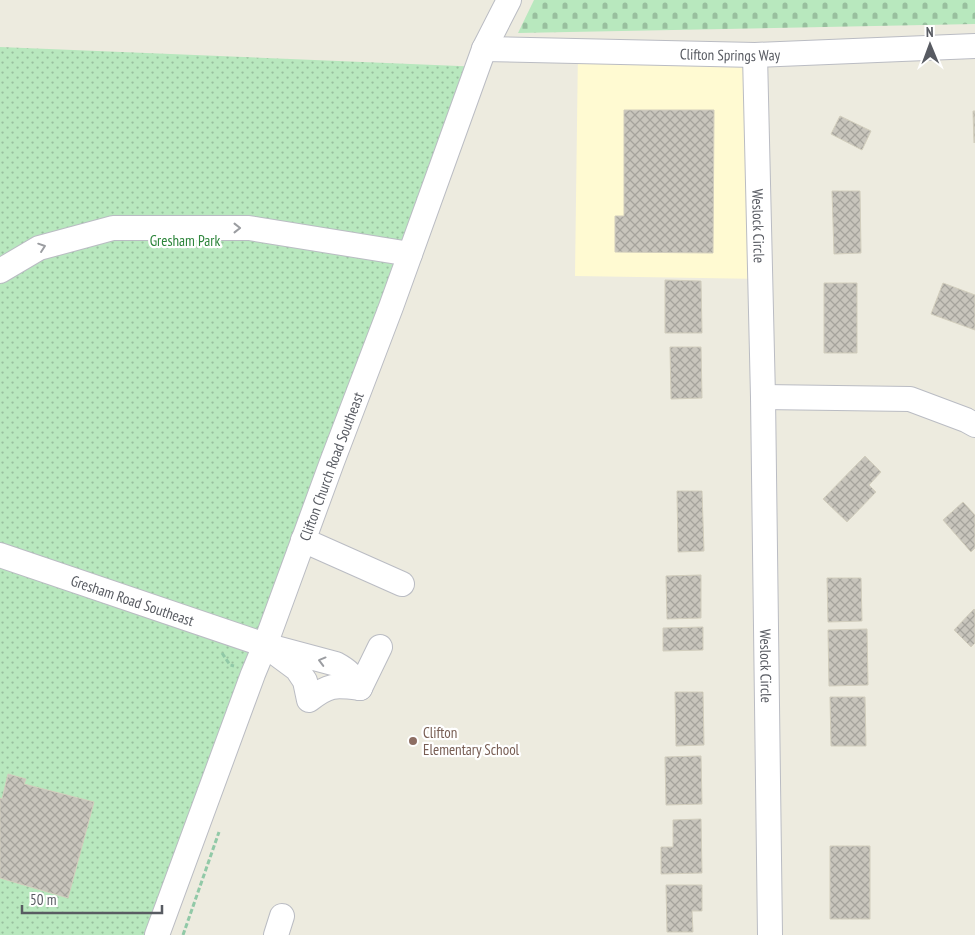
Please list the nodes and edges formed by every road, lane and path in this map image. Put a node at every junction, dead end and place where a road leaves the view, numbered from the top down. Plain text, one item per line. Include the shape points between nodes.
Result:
1 (509, 0) edge
2 (975, 46) edge
3 (484, 49) junction
4 (755, 55) junction
5 (410, 254) junction
6 (0, 271) edge
7 (763, 397) junction
8 (975, 425) edge
9 (304, 540) junction
10 (0, 554) edge
11 (402, 584) dead end
12 (265, 645) junction
13 (380, 648) dead end
14 (360, 688) junction
15 (156, 935) edge
16 (770, 935) edge

1 - 3 street, Clifton Church Road Southeast
2 - 4 street, Clifton Springs Way
3 - 4 street, Clifton Springs Way
3 - 5 street, Clifton Church Road Southeast
4 - 7 street, Weslock Circle
6 -> 5 street via 39,248 113,228 250,228
5 - 9 street, Clifton Church Road Southeast
7 - 8 street via 910,399
7 - 16 street, Weslock Circle
9 - 11 street
9 - 12 street, Clifton Church Road Southeast
10 - 12 street, Gresham Road Southeast
14 -> 12 street via 352,675 336,664
12 - 14 street via 297,669 305,681 309,700 330,686
12 - 15 street, Clifton Church Road Southeast
13 - 14 street

